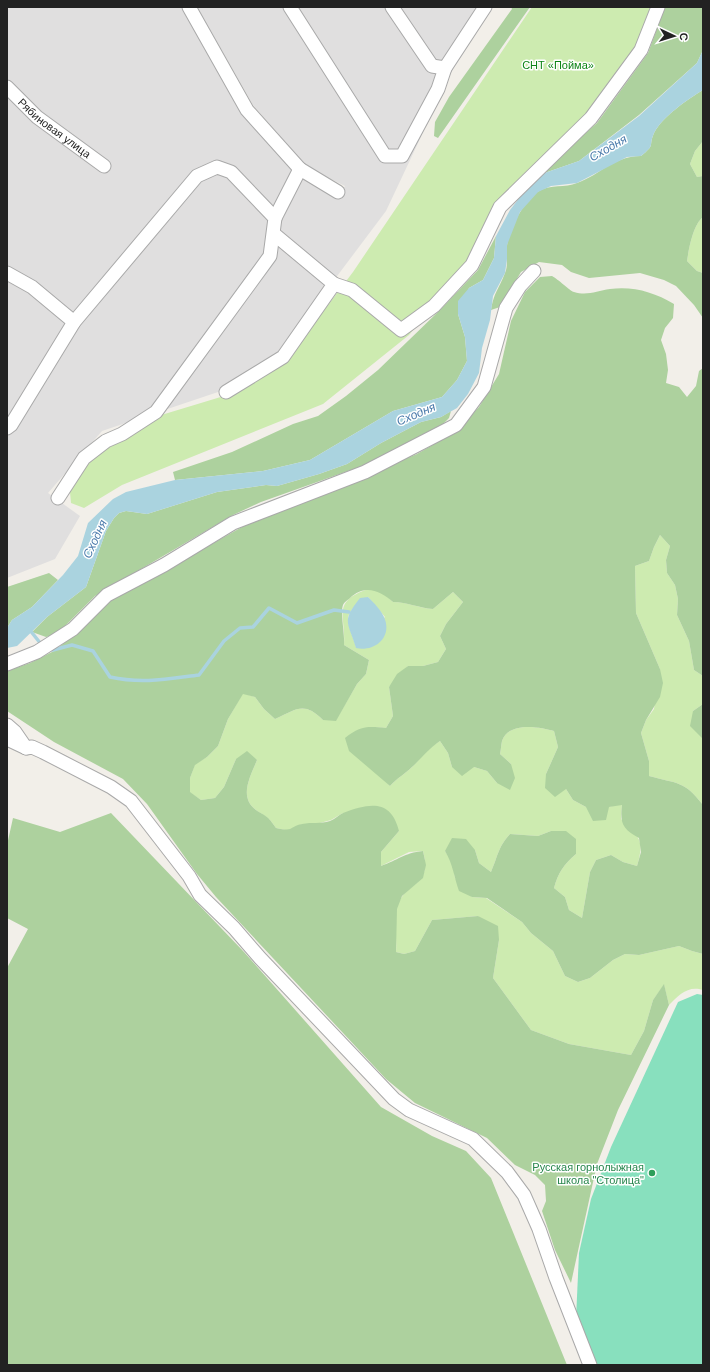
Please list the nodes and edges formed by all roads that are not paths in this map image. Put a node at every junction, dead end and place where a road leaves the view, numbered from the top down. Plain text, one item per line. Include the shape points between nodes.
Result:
1 (189, 7) edge
2 (290, 7) edge
3 (392, 7) edge
4 (485, 7) edge
5 (658, 7) edge
6 (445, 68) junction
7 (7, 87) edge
8 (104, 166) dead end
9 (300, 169) junction
10 (338, 192) dead end
11 (275, 218) junction
12 (274, 234) junction
13 (534, 271) dead end
14 (7, 273) edge
15 (334, 284) junction
16 (74, 322) junction
17 (226, 392) dead end
18 (7, 428) edge
19 (58, 498) dead end
20 (7, 664) edge
21 (7, 726) edge
22 (7, 739) edge
23 (26, 748) junction
24 (590, 1365) edge

1 - 9 street via 247,110
2 - 6 street via 385,156 402,156 438,89
3 - 6 street via 432,66
4 - 6 street
5 - 15 street via 641,50 591,118 500,207 472,265 434,306 401,330 352,290
7 - 8 street, Рябиновая улица via 37,117
9 - 10 street
9 - 11 street
11 - 12 street
11 - 16 street via 231,172 217,167 197,176
12 - 15 street
12 - 19 street via 270,256 156,412 106,441 84,458
13 - 20 street via 520,286 506,308 484,387 456,425 365,472 234,523 164,565 107,595 73,629 37,652
14 - 16 street via 32,287
15 - 17 street via 283,357
16 - 18 street
21 - 23 street via 15,732
22 - 23 street
23 - 24 street via 32,747 43,752 111,787 132,801 200,894 394,1099 409,1110 473,1140 507,1172 524,1196 539,1229

